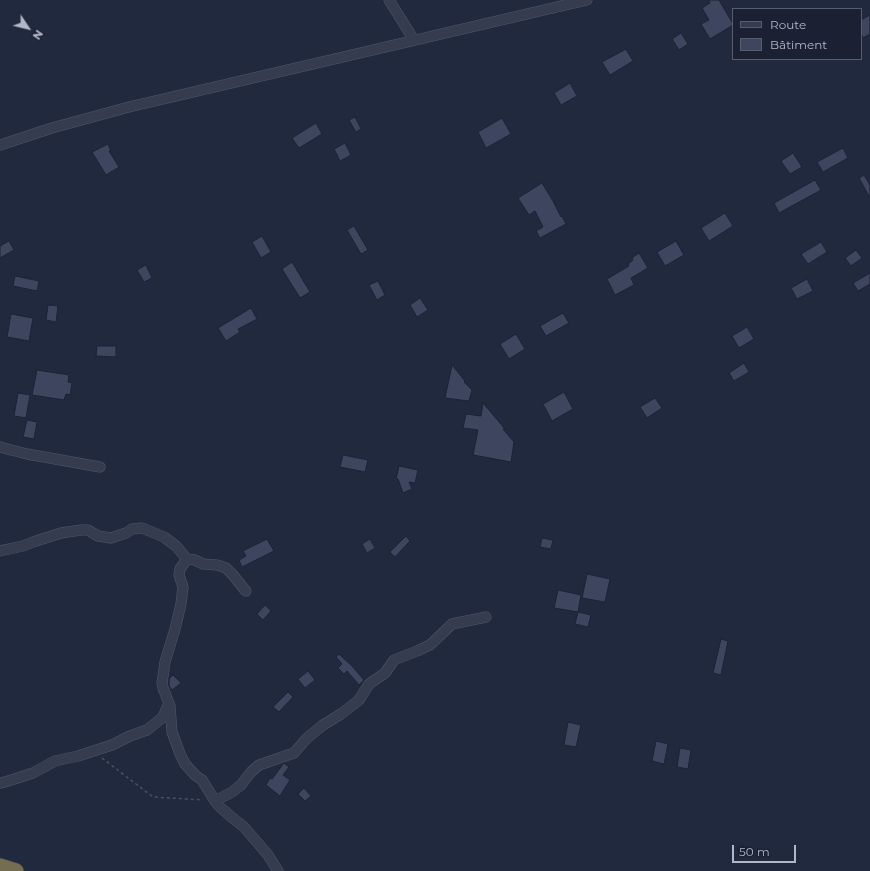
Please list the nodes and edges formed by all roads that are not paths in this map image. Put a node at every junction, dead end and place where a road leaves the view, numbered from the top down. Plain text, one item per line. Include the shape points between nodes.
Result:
1 (389, 0) edge
2 (587, 0) edge
3 (414, 40) junction
4 (0, 144) edge
5 (0, 447) edge
6 (100, 467) dead end
7 (0, 551) edge
8 (187, 559) junction
9 (246, 591) dead end
10 (486, 617) dead end
11 (169, 703) junction
12 (0, 783) edge
13 (215, 801) junction
14 (278, 871) edge

1 - 3 street
2 - 3 street
3 - 4 street via 129,107
5 - 6 street
7 - 8 street via 61,533 88,530 98,536 111,538 132,528 142,528 164,537
8 - 9 street via 226,568
8 - 11 street via 180,569 183,587 181,604 162,683
10 - 13 street via 452,624 430,645 394,660 386,673 369,684 359,700 307,738 294,753 259,765 241,785
11 - 12 street via 163,717 147,730 112,745 55,761 33,773
11 - 13 street via 172,732 180,754 185,764 202,780
13 - 14 street via 244,828 268,855

